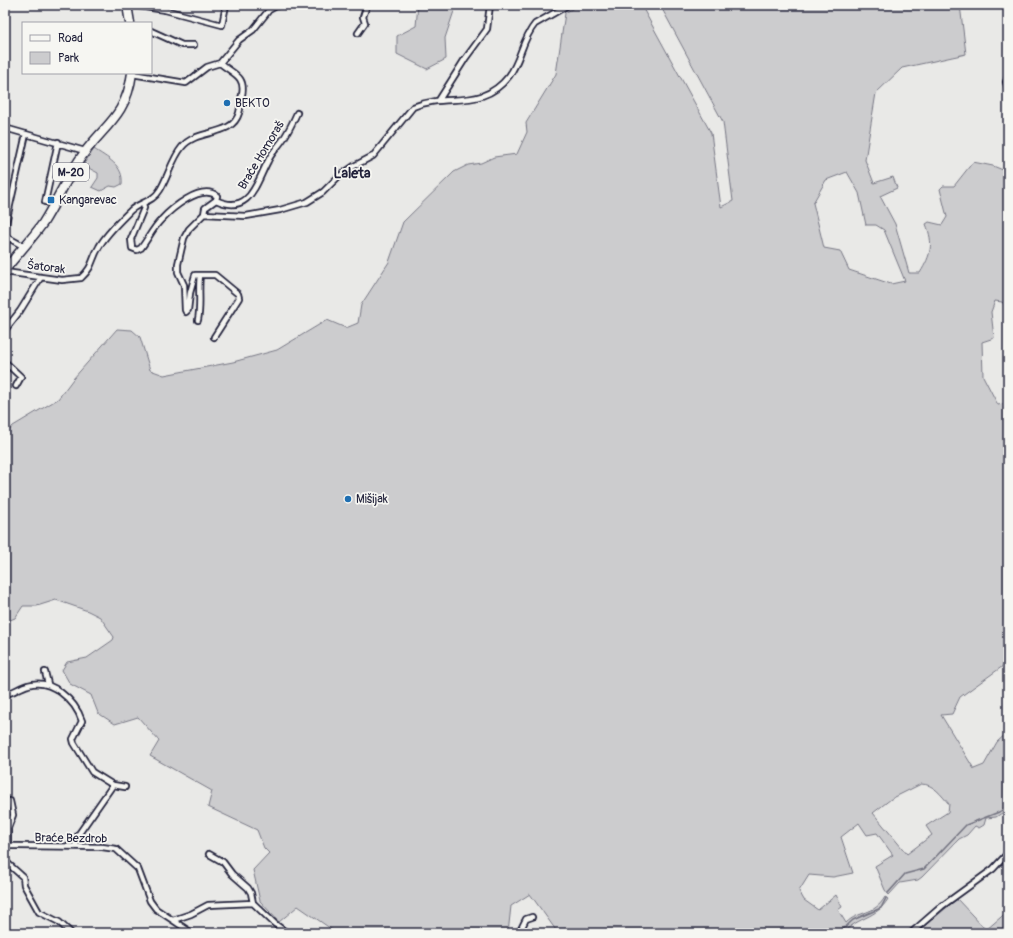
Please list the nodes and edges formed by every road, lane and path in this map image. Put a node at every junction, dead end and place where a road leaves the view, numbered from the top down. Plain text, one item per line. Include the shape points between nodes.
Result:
1 (127, 5) edge
2 (132, 5) edge
3 (226, 5) edge
4 (278, 5) edge
5 (367, 5) edge
6 (490, 5) edge
7 (568, 5) edge
8 (130, 22) edge
9 (152, 31) edge
10 (358, 33) dead end
11 (194, 45) dead end
12 (220, 63) junction
13 (132, 74) edge
14 (1008, 77) edge
15 (1008, 89) edge
16 (439, 100) junction
17 (297, 114) dead end
18 (5, 128) edge
19 (26, 134) junction
20 (58, 142) junction
21 (85, 151) junction
22 (216, 200) junction
23 (45, 202) dead end
24 (143, 203) junction
25 (204, 214) junction
26 (5, 227) edge
27 (5, 236) edge
28 (23, 246) junction
29 (5, 271) edge
30 (200, 275) junction
31 (40, 277) junction
32 (198, 320) dead end
33 (5, 330) edge
34 (214, 337) dead end
35 (5, 362) edge
36 (16, 386) dead end
37 (45, 672) dead end
38 (48, 684) junction
39 (5, 694) edge
40 (113, 785) junction
41 (125, 787) dead end
42 (10, 801) dead end
43 (7, 826) edge
44 (6, 847) edge
45 (75, 848) junction
46 (1008, 853) edge
47 (209, 854) dead end
48 (5, 861) edge
49 (253, 903) junction
50 (532, 917) dead end
51 (173, 920) junction
52 (71, 933) edge
53 (192, 933) edge
54 (287, 933) edge
55 (519, 933) edge
56 (910, 933) edge

1 - 8 main road
2 - 3 street via 165,10 222,25
4 - 12 street via 269,10
5 - 10 street via 365,23
6 - 16 street via 487,29
7 - 16 street via 535,24 527,36 518,60 503,83 478,98
9 - 11 street via 182,45
12 - 13 street via 207,67 186,83
12 - 24 street via 241,79 243,84 239,113 235,121 225,129 192,138 182,147 159,192
13 - 21 main road, M-20 via 121,110
14 - 15 street
16 - 25 street via 413,107 373,156 354,166 307,202 246,216
17 - 22 street, Braće Homoraš via 284,139 268,161 260,182 246,200 240,204
18 - 19 street
19 - 20 street
19 - 26 street
20 - 21 street
20 - 23 street
21 - 28 main road, M-20 via 49,213
22 - 24 street, Braće Homoraš via 214,194 202,193 182,201 160,220 142,248 137,250 132,248 131,239 144,208
22 - 25 street via 207,205
24 - 31 street, Šatorak via 131,210 102,242 94,263 81,278 62,280
25 - 30 street via 184,238 178,264 178,272 184,285 186,312 193,277
27 - 28 street
28 - 29 main road, M-20
29 - 31 street, Šatorak
30 - 32 street via 201,305
30 - 34 street via 210,274 219,277 239,296
31 - 33 street via 20,311
35 - 36 street via 21,377
37 - 38 street
38 - 39 street via 28,684
38 - 40 street via 74,703 82,721 73,739 74,743 92,772
40 - 41 street
40 - 45 street via 78,835
42 - 43 street via 12,815
43 - 44 street
44 - 45 street, Braće Bezdrob
45 - 51 street, Braće Bezdrob via 109,848 121,852 138,869 150,901 156,909
46 - 56 street via 993,869
47 - 49 street via 223,862 248,888
48 - 52 street via 23,877 24,885 39,912 59,922
49 - 51 street via 208,905
49 - 54 street
50 - 55 street via 526,919
51 - 53 street, Braće Bezdrob

